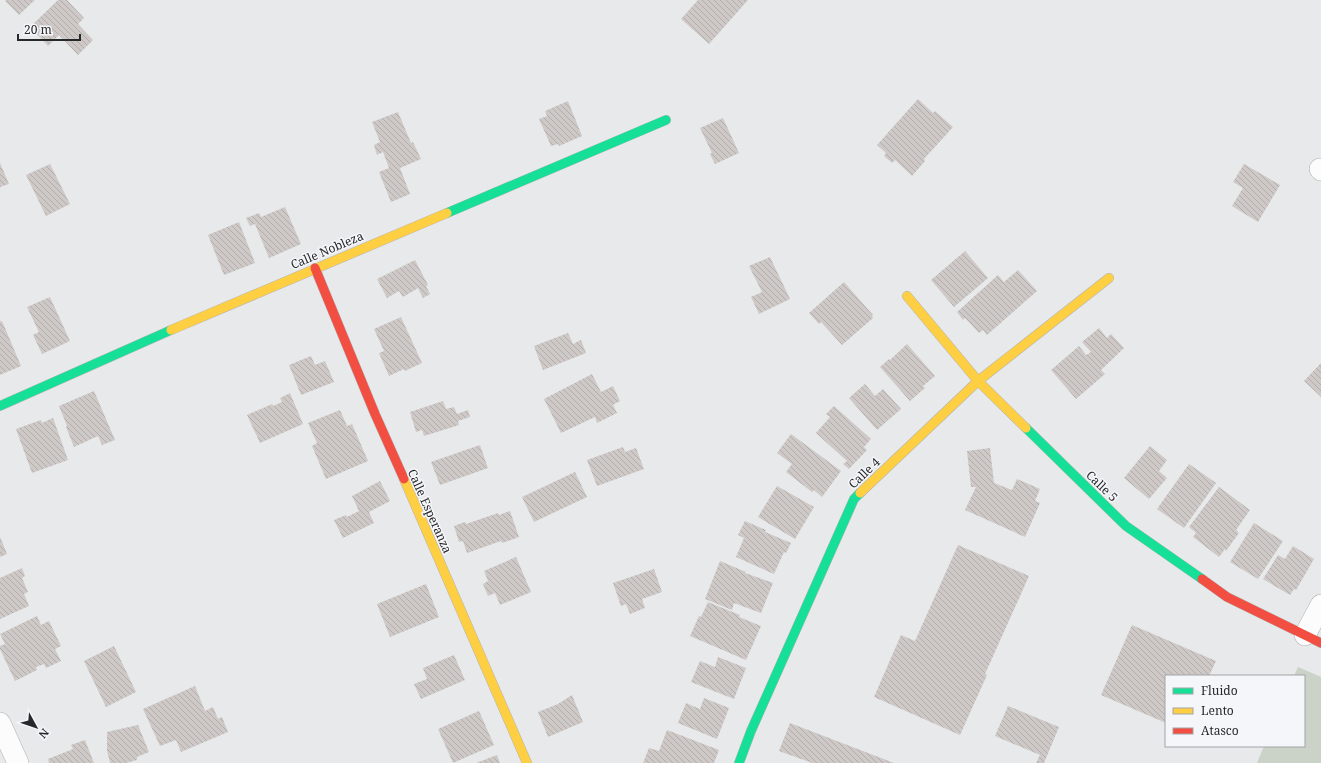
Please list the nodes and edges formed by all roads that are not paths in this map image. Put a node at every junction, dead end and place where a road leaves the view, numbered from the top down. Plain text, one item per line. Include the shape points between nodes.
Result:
1 (666, 120) dead end
2 (315, 268) junction
3 (1109, 278) dead end
4 (907, 296) dead end
5 (978, 381) junction
6 (0, 406) edge
7 (1321, 605) edge
8 (1313, 639) edge
9 (0, 723) edge
10 (18, 763) edge
11 (527, 763) edge
12 (739, 763) edge

1 - 2 street, Calle Nobleza
2 - 6 street, Calle Nobleza
2 - 11 street, Calle Esperanza via 375,414
3 - 5 street, Calle 4
4 - 5 street, Calle 5
5 - 8 street, Calle 5 via 1126,526 1227,597
5 - 12 street, Calle 4 via 854,499
7 - 8 street
9 - 10 street

